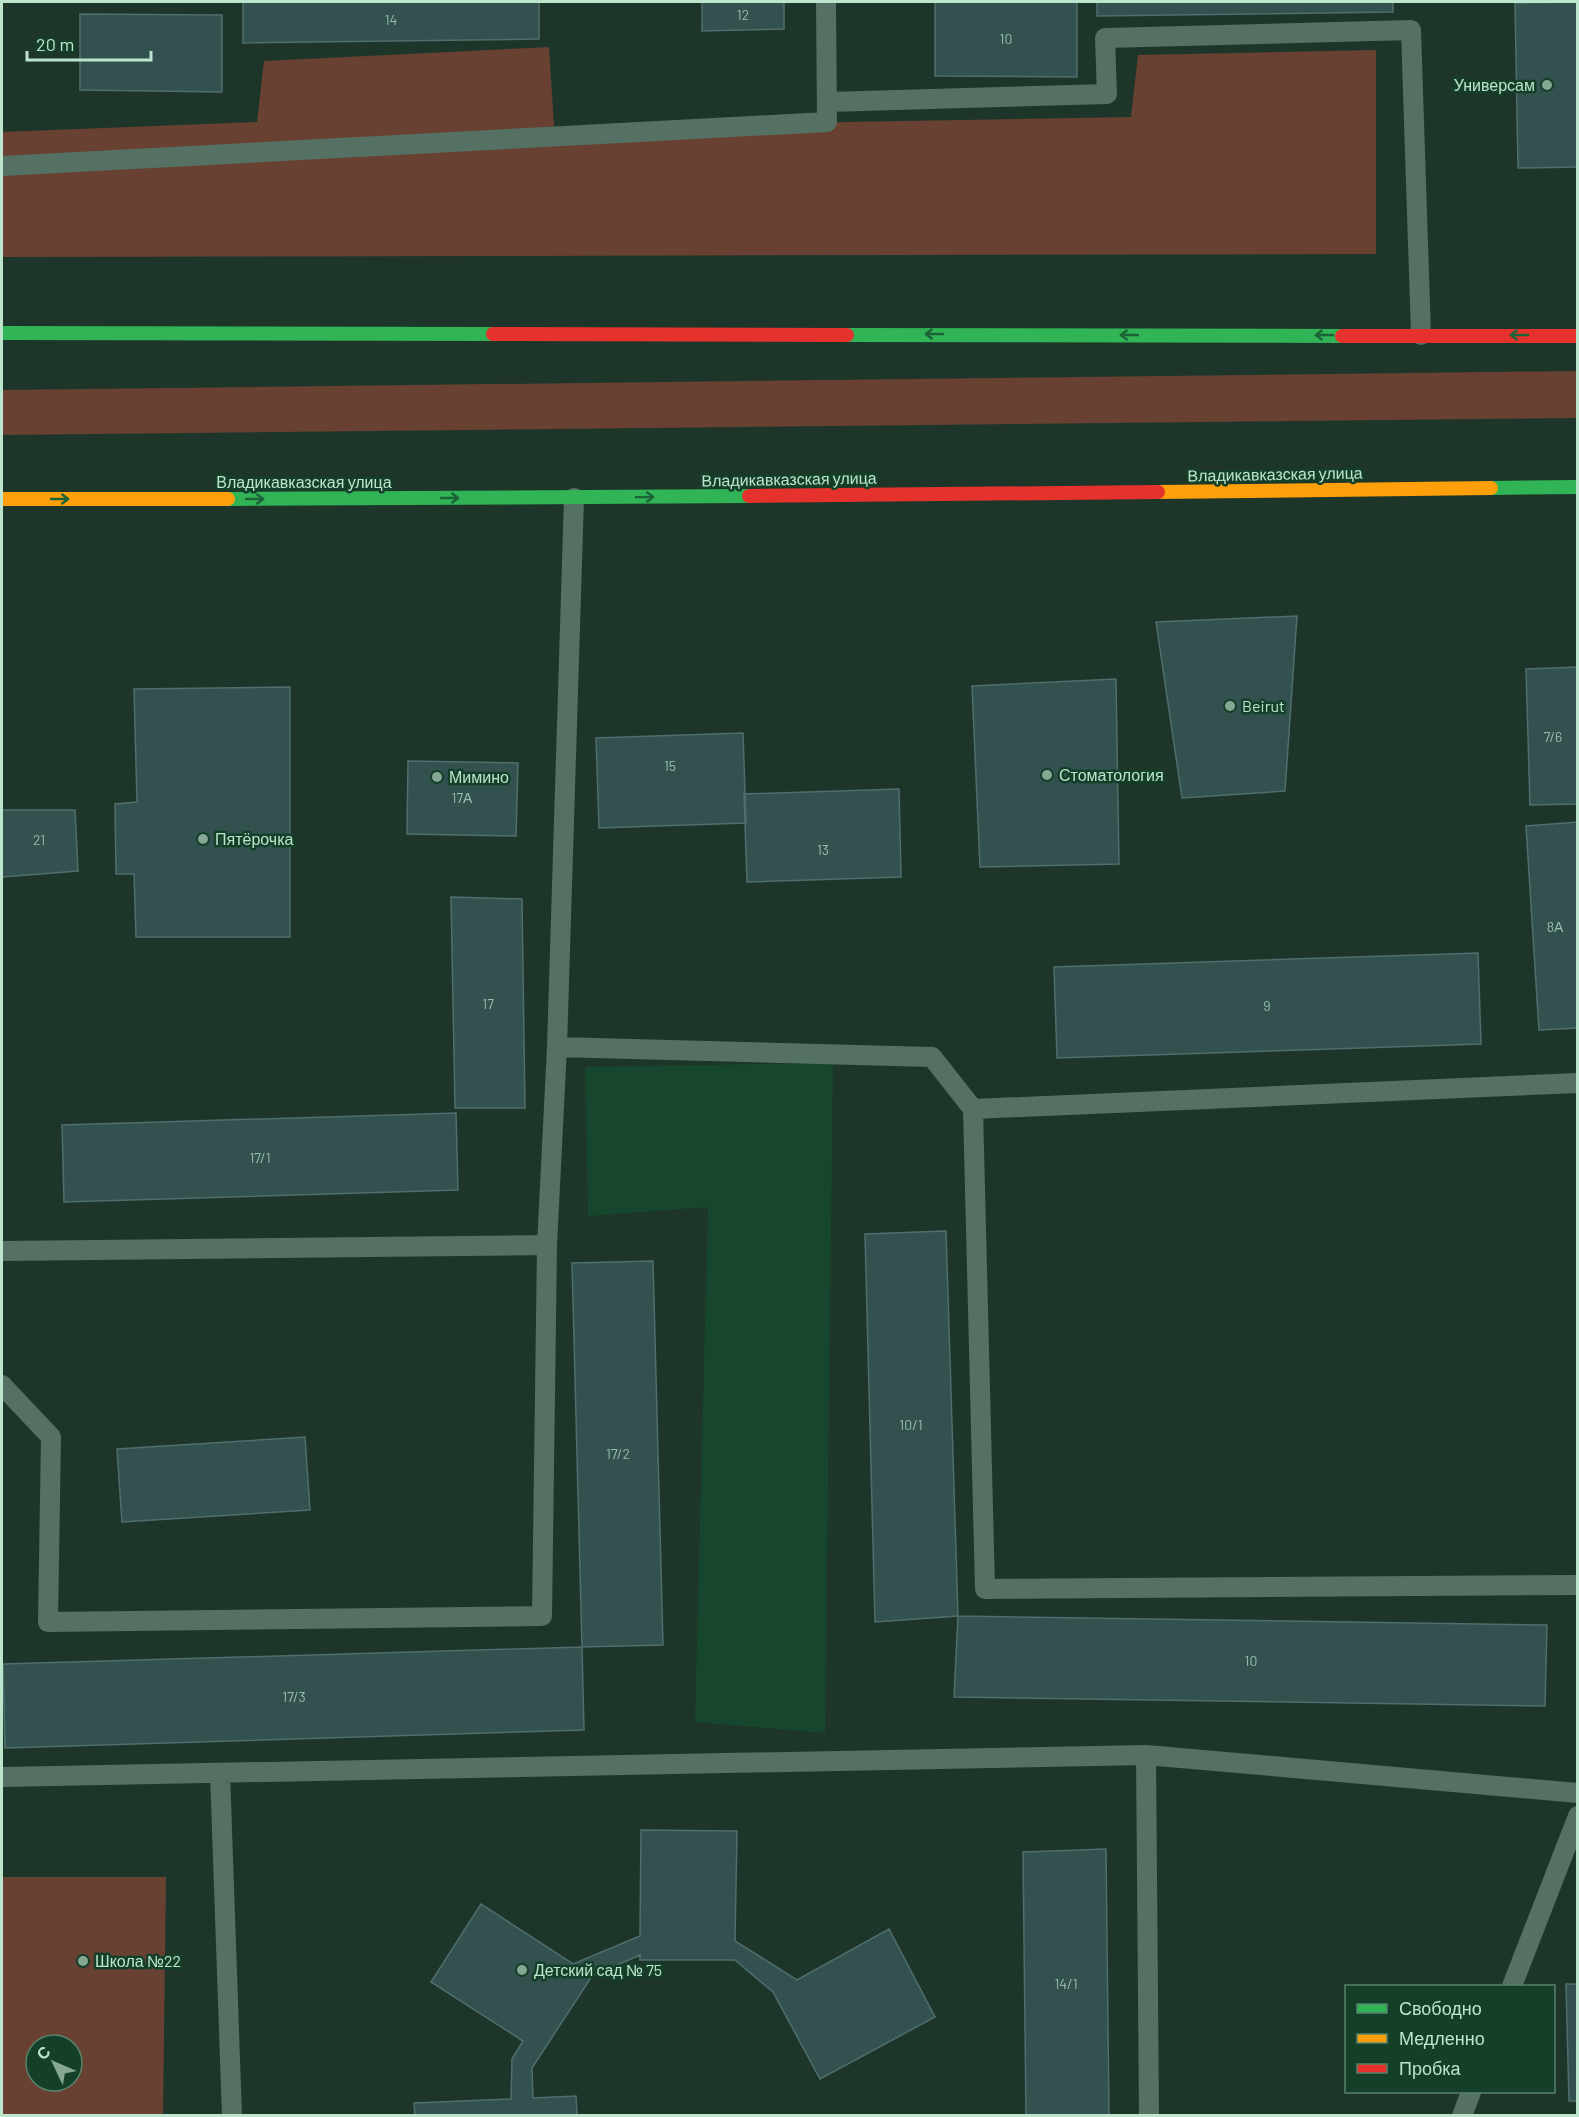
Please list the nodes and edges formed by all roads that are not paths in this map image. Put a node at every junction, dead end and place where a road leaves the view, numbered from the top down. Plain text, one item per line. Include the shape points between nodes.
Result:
1 (826, 2) edge
2 (827, 102) junction
3 (2, 166) edge
4 (2, 333) edge
5 (1421, 335) junction
6 (1578, 336) edge
7 (1578, 487) edge
8 (574, 498) junction
9 (2, 499) edge
10 (557, 1047) junction
11 (1578, 1083) edge
12 (973, 1109) junction
13 (547, 1245) junction
14 (2, 1251) edge
15 (2, 1385) edge
16 (1578, 1585) edge
17 (1146, 1755) junction
18 (220, 1773) junction
19 (2, 1778) edge
20 (1578, 1792) edge
21 (1578, 1816) edge
22 (1512, 1985) edge
23 (1470, 2093) edge
24 (232, 2115) edge
25 (1149, 2115) edge
26 (1462, 2115) edge

1 - 2 lane
2 - 3 lane via 827,122
2 - 5 lane via 1107,94 1105,38 1411,30
5 -> 4 main road
6 -> 5 main road
8 -> 7 main road, Владикавказская улица
9 -> 8 main road, Владикавказская улица
8 - 10 lane
10 - 12 lane via 932,1057
10 - 13 lane
11 - 12 lane
12 - 16 lane via 985,1589
13 - 14 lane
13 - 15 lane via 542,1616 48,1622 51,1437
17 - 18 lane
17 - 20 lane
17 - 25 lane
18 - 19 lane
18 - 24 lane
21 - 22 lane
23 - 26 lane

